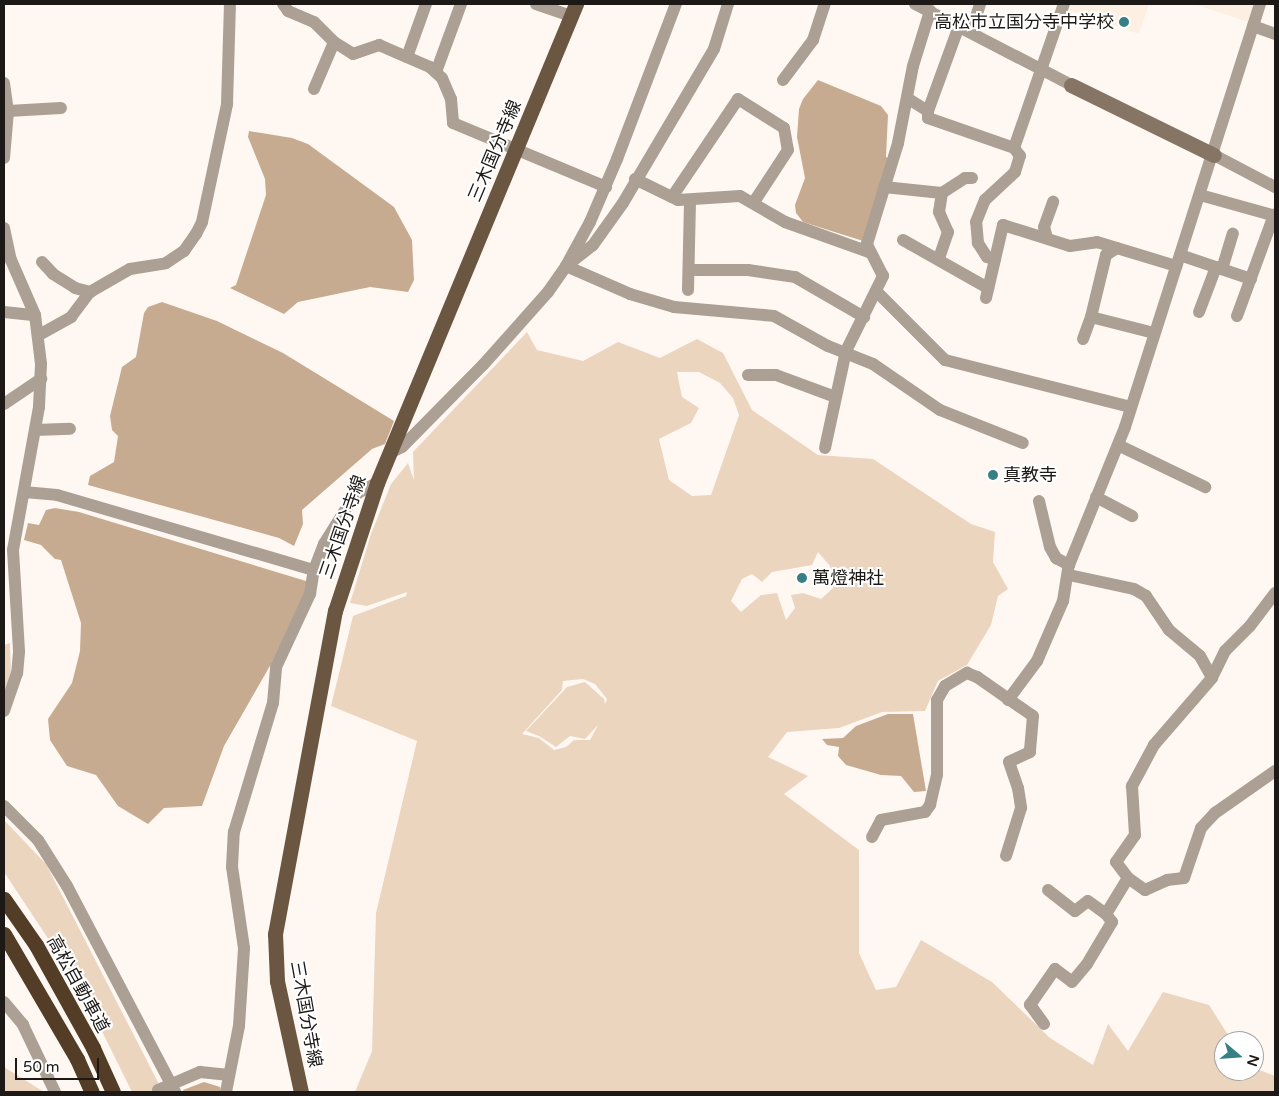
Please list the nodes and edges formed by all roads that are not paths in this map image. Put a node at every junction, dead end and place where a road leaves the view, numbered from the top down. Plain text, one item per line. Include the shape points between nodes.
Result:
1 (230, 4) edge
2 (283, 4) edge
3 (426, 4) edge
4 (461, 4) edge
5 (536, 4) edge
6 (676, 4) edge
7 (728, 4) edge
8 (825, 4) edge
9 (915, 4) edge
10 (980, 4) edge
11 (1064, 4) edge
12 (1260, 4) edge
13 (573, 10) edge
14 (930, 12) junction
15 (958, 26) junction
16 (1253, 26) junction
17 (970, 32) junction
18 (1275, 34) edge
19 (334, 42) junction
20 (407, 57) junction
21 (1040, 68) junction
22 (436, 72) junction
23 (783, 80) dead end
24 (4, 83) edge
25 (1071, 85) joint
26 (314, 89) dead end
27 (907, 98) junction
28 (61, 108) dead end
29 (928, 110) junction
30 (8, 111) junction
31 (1014, 148) junction
32 (516, 149) junction
33 (1214, 155) junction
34 (4, 158) edge
35 (972, 178) dead end
36 (635, 180) junction
37 (606, 187) junction
38 (884, 187) junction
39 (1275, 187) edge
40 (942, 193) junction
41 (1200, 195) junction
42 (672, 197) junction
43 (690, 201) junction
44 (754, 202) junction
45 (1053, 202) dead end
46 (1274, 215) edge
47 (4, 228) edge
48 (1233, 234) dead end
49 (1047, 238) junction
50 (903, 240) dead end
51 (1117, 248) junction
52 (869, 252) junction
53 (939, 258) junction
54 (995, 259) junction
55 (1178, 261) junction
56 (42, 262) dead end
57 (566, 266) junction
58 (1219, 268) junction
59 (689, 270) junction
60 (1251, 279) junction
61 (688, 290) dead end
62 (90, 292) junction
63 (878, 292) junction
64 (4, 312) edge
65 (1199, 312) dead end
66 (35, 315) junction
67 (864, 316) junction
68 (1237, 316) dead end
69 (1090, 317) junction
70 (1154, 332) junction
71 (39, 335) junction
72 (1083, 339) dead end
73 (846, 351) junction
74 (748, 375) dead end
75 (41, 379) junction
76 (835, 397) junction
77 (4, 404) edge
78 (1131, 407) junction
79 (70, 429) dead end
80 (34, 430) junction
81 (1023, 443) dead end
82 (1118, 445) junction
83 (825, 448) dead end
84 (390, 453) junction
85 (376, 483) junction
86 (1205, 487) dead end
87 (24, 492) junction
88 (1096, 497) junction
89 (1039, 501) dead end
90 (1132, 516) dead end
91 (314, 570) junction
92 (1069, 570) junction
93 (1275, 593) edge
94 (1212, 678) junction
95 (1008, 700) junction
96 (4, 711) edge
97 (1275, 771) edge
98 (4, 806) edge
99 (872, 837) dead end
100 (1006, 856) dead end
101 (1128, 878) junction
102 (1048, 890) dead end
103 (4, 899) edge
104 (1106, 914) junction
105 (4, 934) edge
106 (4, 1002) edge
107 (1044, 1024) dead end
108 (227, 1075) junction
109 (173, 1088) edge
110 (158, 1090) dead end
111 (55, 1092) edge
112 (92, 1092) edge
113 (113, 1092) edge
114 (226, 1092) edge
115 (301, 1092) edge

1 - 62 street via 227,104 202,222 184,250 166,263 130,269
2 - 19 street via 288,11 326,31
3 - 20 street
4 - 22 street
5 - 13 street
6 - 37 street
7 - 36 street via 714,49
8 - 23 street via 813,40
9 - 14 street
10 - 17 street
11 - 21 street
12 - 16 street
13 - 32 main road, 三木国分寺線
14 - 15 street
14 - 27 street
15 - 17 street
15 - 29 street
16 - 18 street
16 - 33 street
17 - 21 street
19 - 20 street via 353,54 379,45
19 - 26 street
20 - 22 street
21 - 25 street
21 - 31 street
22 - 32 street via 451,99 453,123
24 - 30 street
25 - 33 street
27 - 29 street
27 - 38 street via 898,143
28 - 30 street
29 - 31 street via 928,118
30 - 34 street
31 - 54 street via 1020,156 1014,172 985,200 976,222 978,243 988,257
32 - 37 street
32 - 84 main road, 三木国分寺線
33 - 39 street
33 - 41 street
35 - 40 street via 965,178
36 - 42 street
36 - 57 street via 594,245
37 - 57 street
38 - 40 street
38 - 52 street via 867,244
40 - 53 street via 939,212 948,232
41 - 46 street
41 - 55 street
42 - 43 street
42 - 44 street via 738,98 784,128 788,150
43 - 44 street via 740,196
43 - 59 street
44 - 52 street via 785,222
45 - 49 street via 1044,227
46 - 60 street
47 - 66 street via 11,260
48 - 58 street
49 - 51 street via 1070,246 1097,242
49 - 54 street via 1003,225
50 - 53 street
51 - 55 street
51 - 69 street via 1106,255
52 - 63 street via 883,276
53 - 54 street via 987,293
55 - 58 street
55 - 70 street
56 - 62 street via 53,274 75,288
57 - 73 street via 630,294 682,309 774,316 828,346
57 - 84 street via 548,292 483,365 402,446
58 - 60 street
58 - 65 street
59 - 61 street
59 - 67 street via 748,270 795,277
60 - 68 street
62 - 71 street via 71,317
63 - 67 street
63 - 78 street via 945,360
64 - 66 street
66 - 71 street
67 - 73 street
69 - 70 street
69 - 72 street
70 - 78 street
71 - 75 street
73 - 76 street
73 - 81 street via 873,364 940,410
74 - 76 street via 776,376
75 - 77 street
75 - 80 street
76 - 83 street
78 - 82 street
79 - 80 street
80 - 87 street
82 - 86 street
82 - 88 street
84 - 85 main road, 三木国分寺線
85 - 91 street via 358,493 348,504 324,544
85 - 115 main road, 三木国分寺線 via 347,567 322,667 275,934 277,980
87 - 91 street via 57,495
87 - 96 street via 12,570 19,652 15,680
88 - 90 street
88 - 92 street
89 - 92 street via 1050,547
91 - 108 street via 310,594 276,667 273,703 234,832 232,867 244,948 239,1026
92 - 94 street via 1134,589 1146,596 1169,630 1200,656
92 - 95 street via 1063,602 1038,661
93 - 94 street via 1256,619 1225,651
94 - 101 street via 1167,727 1132,786 1137,828 1116,862
95 - 99 street via 967,673 945,686 940,692 936,710 937,775 930,805 925,812 880,820
95 - 100 street via 1029,711 1033,716 1033,730 1030,752 1009,762 1018,788 1020,808
97 - 101 street via 1215,813 1201,828 1184,878 1167,880 1145,890
98 - 109 street via 38,840 67,886
101 - 104 street
102 - 104 street via 1075,911 1088,901
103 - 113 highway, 高松自動車道 via 41,954 93,1048
104 - 107 street via 1112,922 1072,982 1055,969 1030,1005
105 - 112 highway via 77,1059
106 - 111 street via 23,1025
108 - 109 street via 200,1072
108 - 114 street
109 - 110 street

